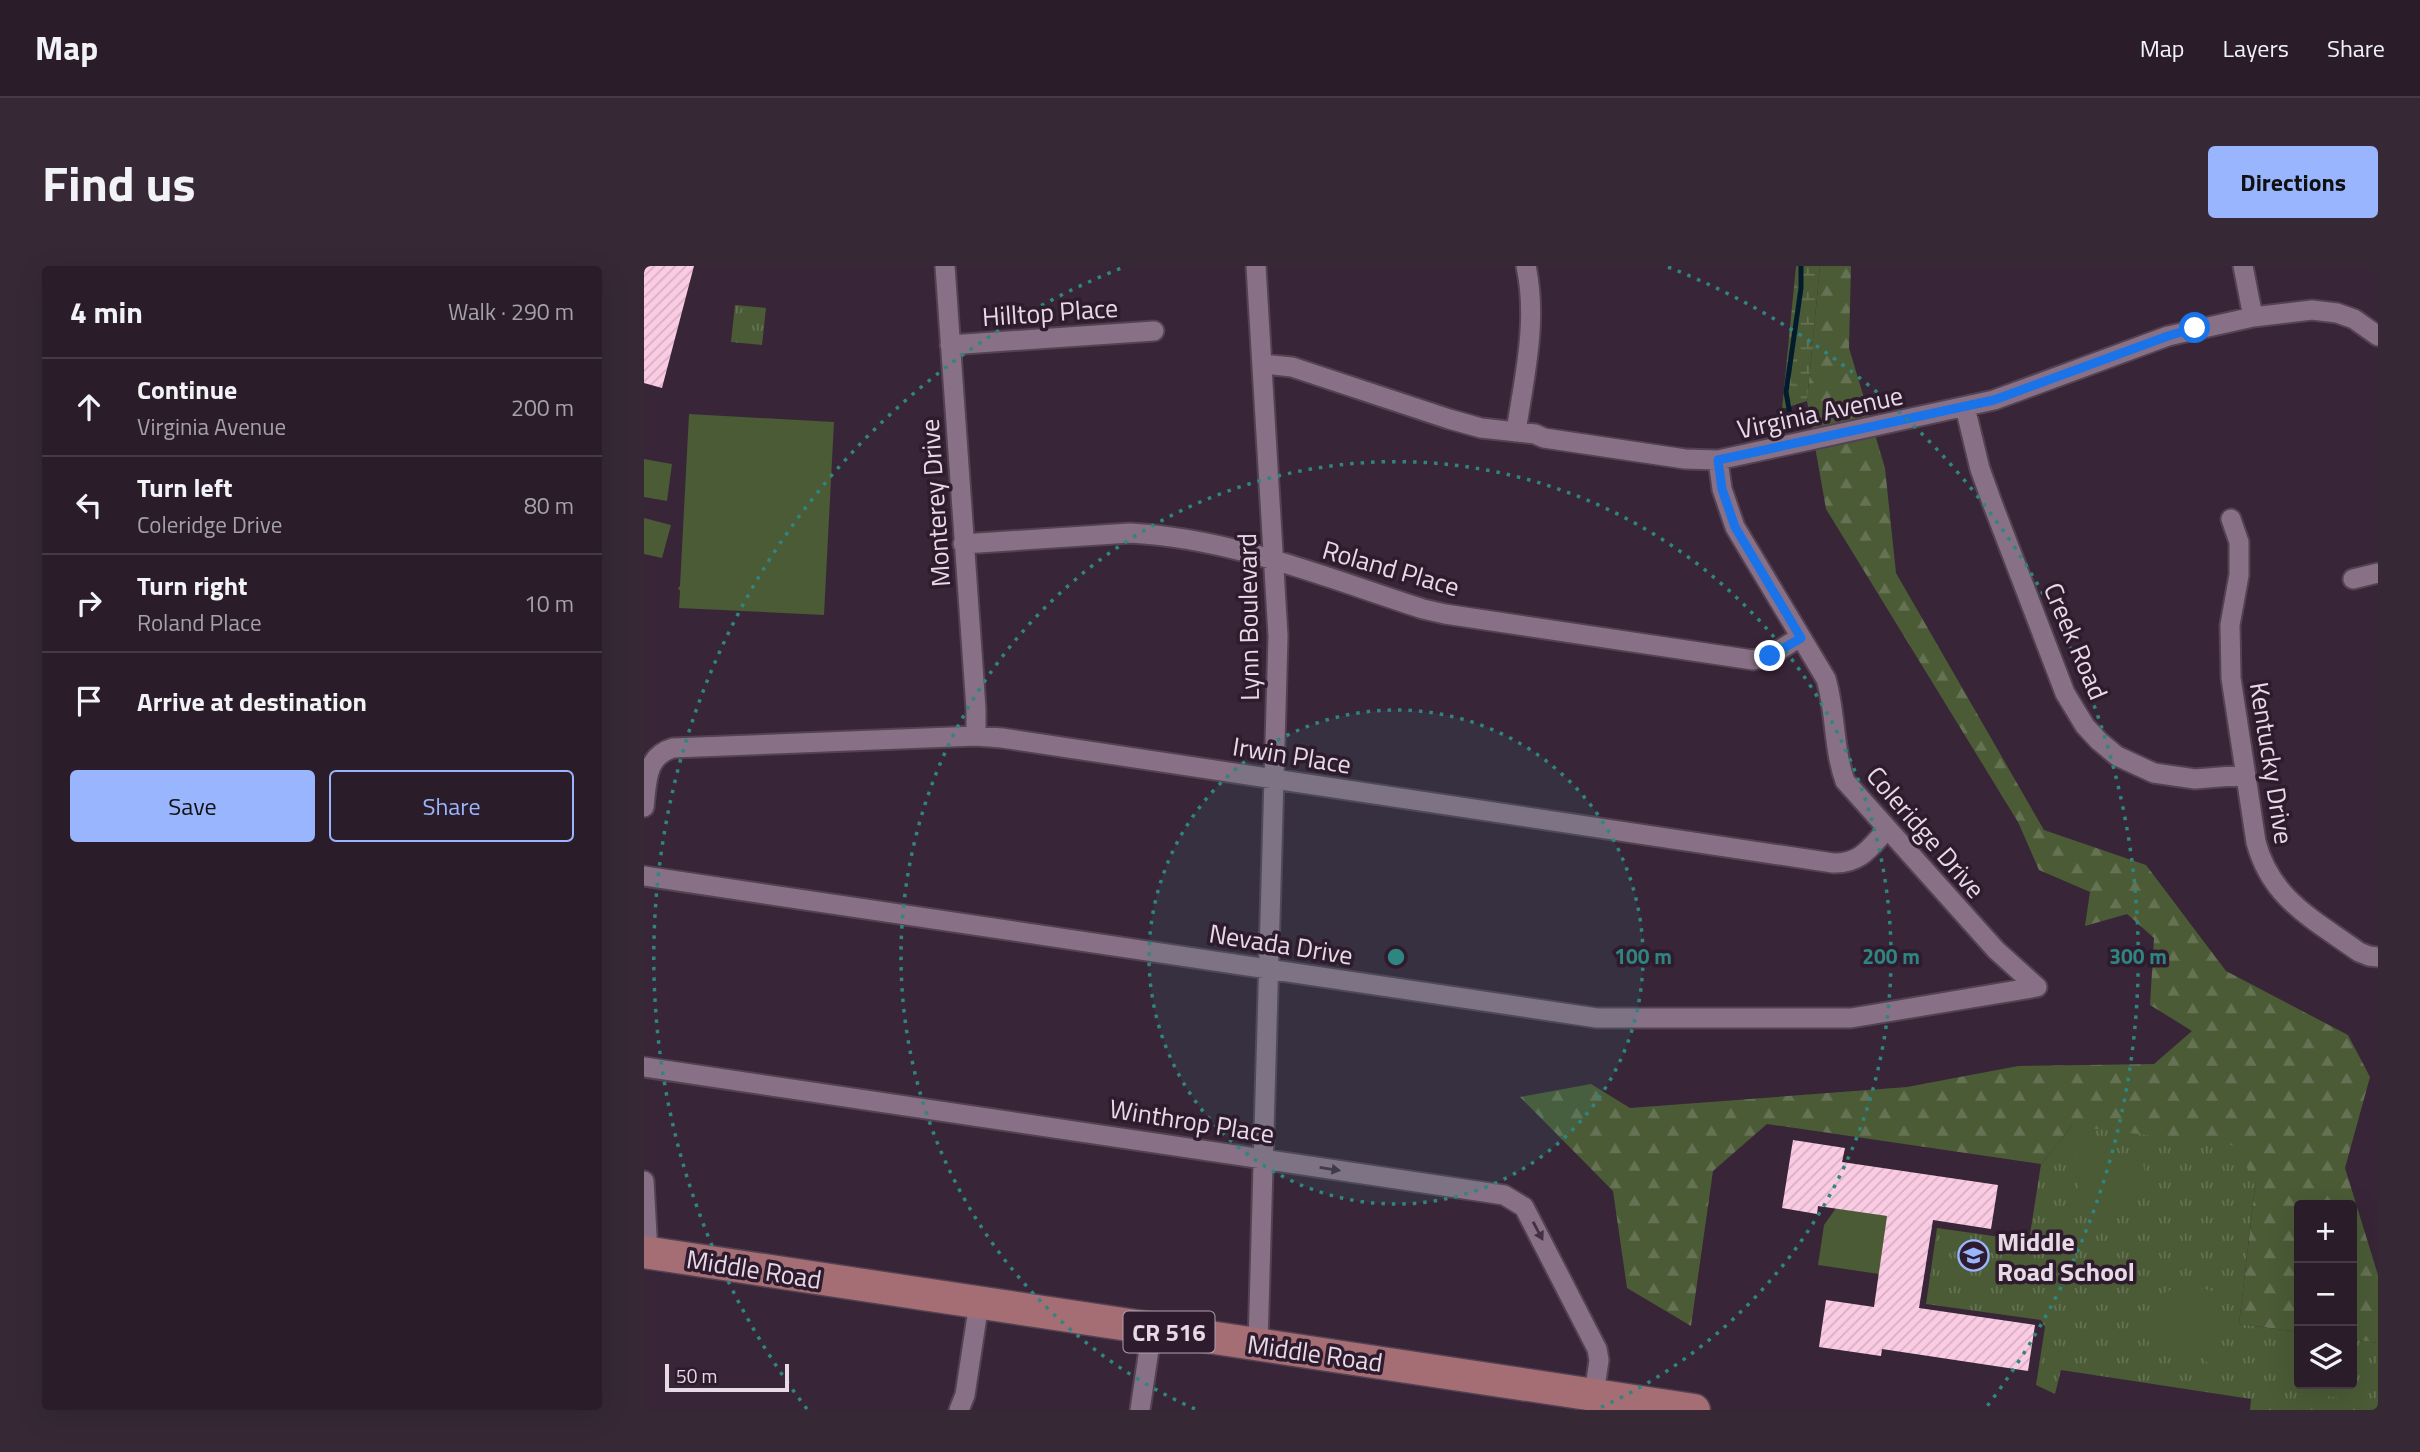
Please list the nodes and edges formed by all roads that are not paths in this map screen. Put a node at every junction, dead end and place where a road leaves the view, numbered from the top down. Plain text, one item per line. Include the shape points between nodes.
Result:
1 (945, 266) edge
2 (1256, 266) edge
3 (1526, 266) edge
4 (2243, 266) edge
5 (2253, 317) junction
6 (1154, 331) dead end
7 (2378, 336) edge
8 (950, 345) junction
9 (1262, 364) junction
10 (1965, 407) junction
11 (1516, 432) junction
12 (1718, 460) junction
13 (2231, 519) dead end
14 (963, 544) junction
15 (1275, 560) junction
16 (2378, 573) edge
17 (2353, 579) dead end
18 (1801, 638) junction
19 (976, 736) junction
20 (2245, 775) junction
21 (1274, 779) junction
22 (644, 807) edge
23 (1886, 829) junction
24 (644, 876) edge
25 (2378, 957) edge
26 (1268, 969) junction
27 (2038, 987) joint
28 (644, 1067) edge
29 (1263, 1158) junction
30 (644, 1181) edge
31 (646, 1253) edge
32 (979, 1303) junction
33 (1152, 1329) junction
34 (1258, 1344) junction
35 (1594, 1395) junction
36 (959, 1410) edge
37 (1140, 1410) edge
38 (1694, 1410) edge

1 - 8 street, Monterey Drive
2 - 9 street, Lynn Boulevard
3 - 11 street via 1531,327
4 - 5 street
5 - 7 street, Virginia Avenue via 2312,310 2337,313 2354,318
5 - 10 street, Virginia Avenue via 2168,336 2012,395
6 - 8 street, Hilltop Place
8 - 14 street, Monterey Drive
9 - 11 street, Virginia Avenue via 1292,367 1481,428
9 - 15 street, Lynn Boulevard
10 - 12 street, Virginia Avenue
10 - 20 street, Creek Road via 1993,505 2065,693 2085,726 2117,756 2154,773 2195,779
11 - 12 street, Virginia Avenue via 1685,459
12 - 18 street, Coleridge Drive via 1735,527
13 - 20 street, Kentucky Drive via 2239,542 2239,575 2230,625 2231,678
14 - 15 street, Roland Place via 1153,534
14 - 19 street, Monterey Drive
15 - 18 street, Roland Place via 1444,614 1754,660
15 - 21 street, Lynn Boulevard
16 - 17 street
18 - 23 street, Coleridge Drive via 1821,669 1830,694 1844,780
19 - 21 street, Irwin Place
19 - 22 street, Irwin Place via 673,748 653,760
20 - 25 street, Kentucky Drive via 2256,842 2274,884 2289,901 2359,952
21 - 23 street, Irwin Place via 1833,863 1855,860
21 - 26 street, Lynn Boulevard
23 - 27 street, Coleridge Drive via 1996,950
24 - 26 street, Nevada Drive
26 - 27 street, Nevada Drive via 1597,1018 1851,1018
26 - 29 street, Lynn Boulevard
28 - 29 street, Winthrop Place
29 - 34 street, Lynn Boulevard
29 -> 35 street, Winthrop Place via 1513,1198 1524,1206 1536,1227 1597,1349
30 - 31 street
31 - 32 main road, Middle Road / CR 516
32 - 33 main road, Middle Road / CR 516
32 - 36 street
33 - 34 main road, Middle Road / CR 516
33 - 37 street
34 - 35 main road, Middle Road / CR 516
35 - 38 main road, Middle Road / CR 516

